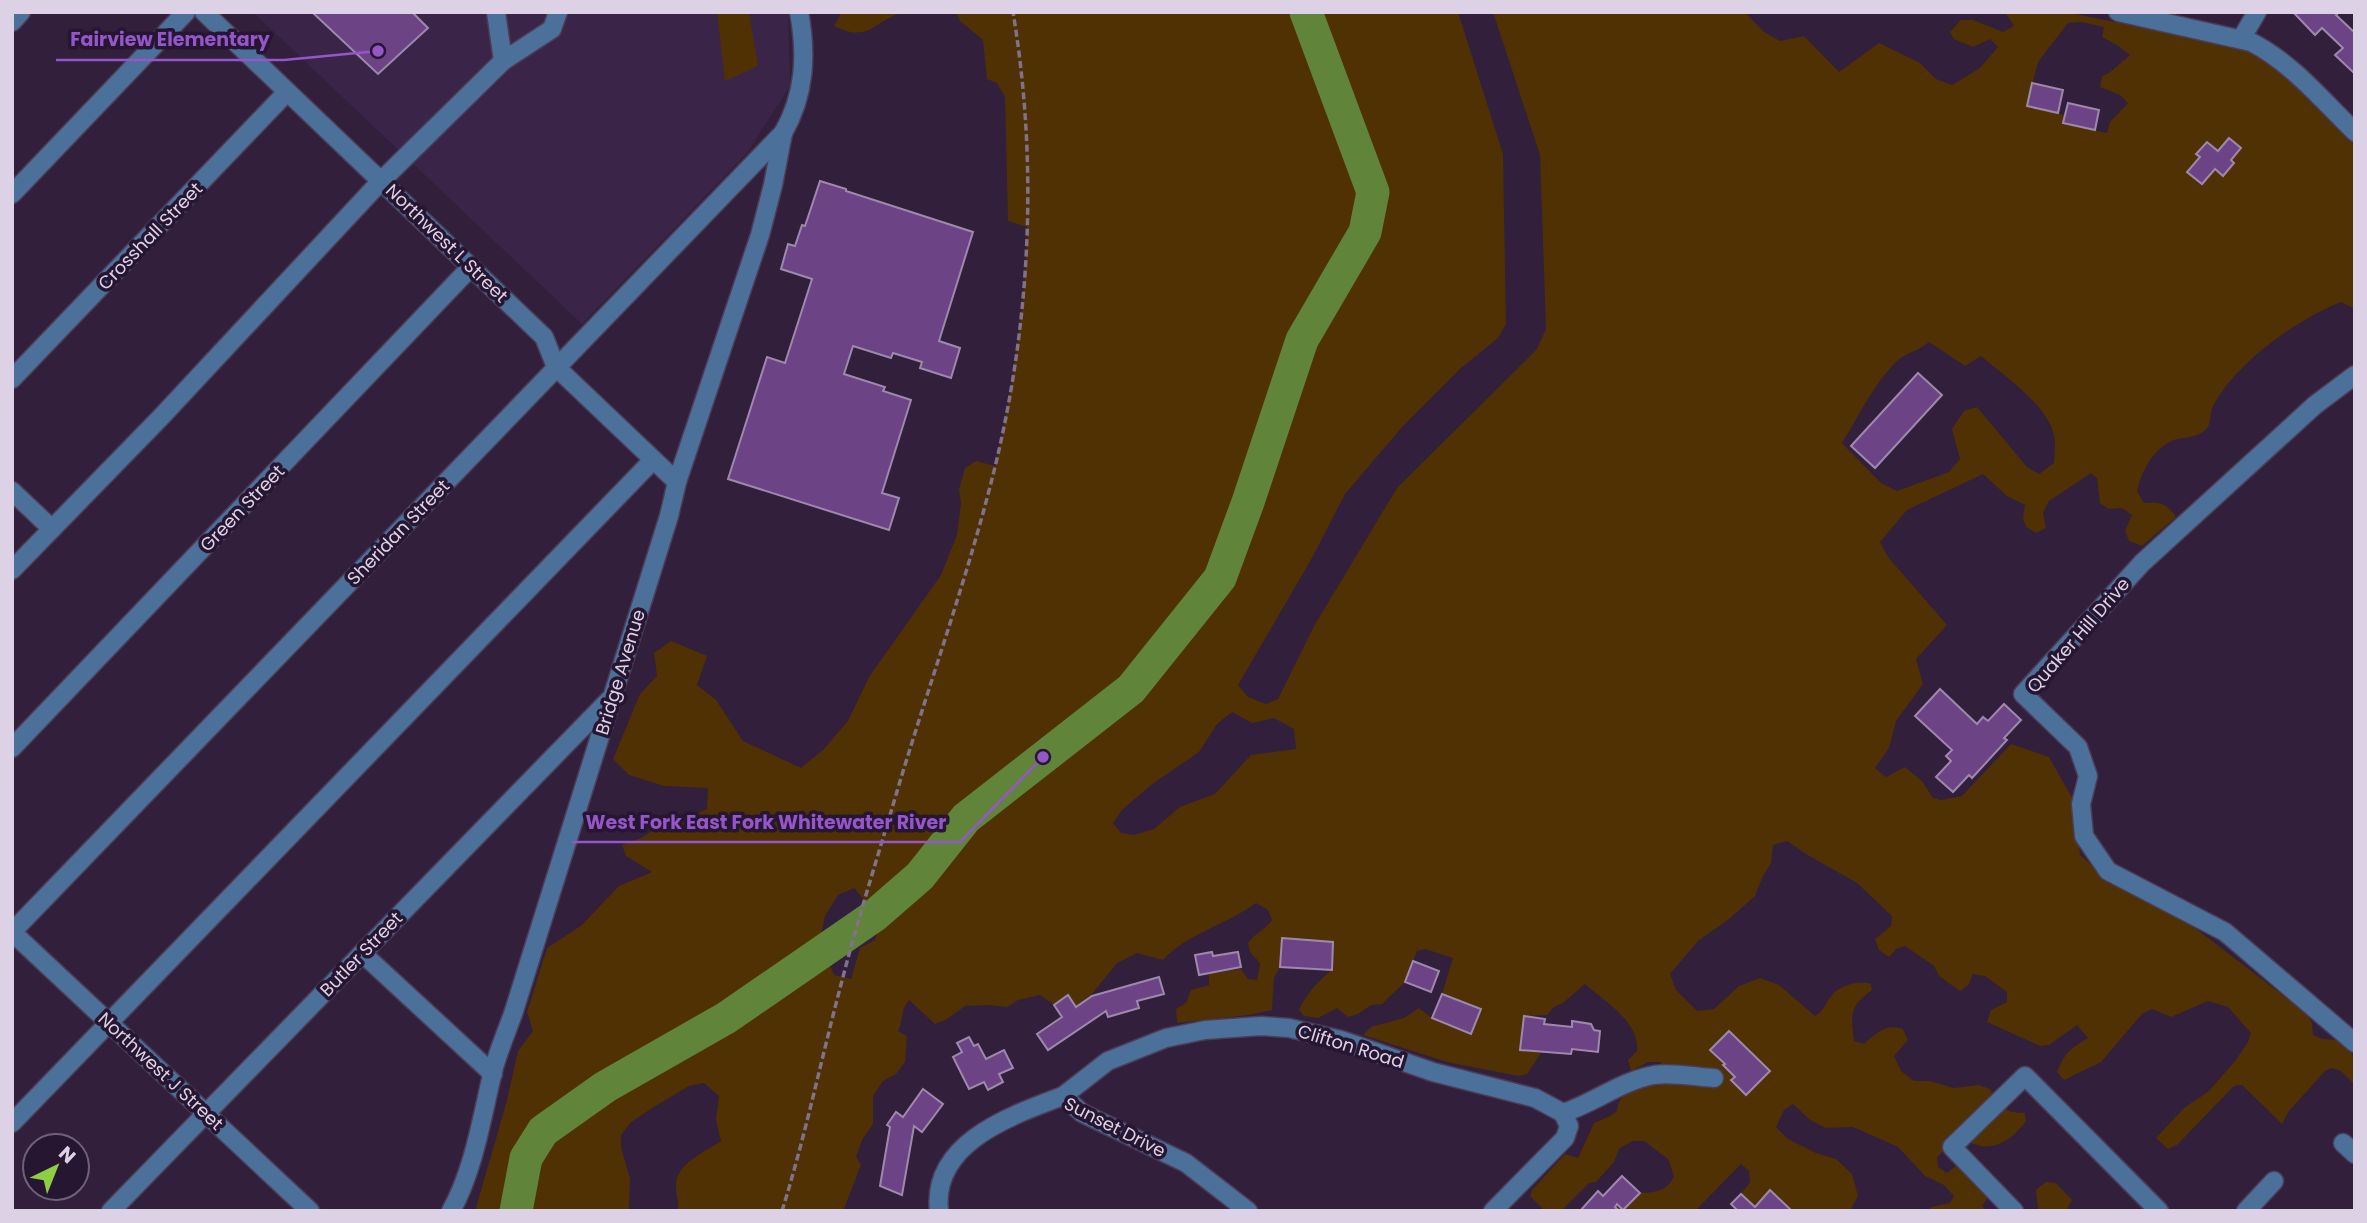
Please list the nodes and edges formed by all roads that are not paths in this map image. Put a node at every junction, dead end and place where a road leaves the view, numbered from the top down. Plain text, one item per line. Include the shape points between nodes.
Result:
1 (21, 12) edge
2 (186, 12) edge
3 (496, 12) edge
4 (558, 12) edge
5 (799, 12) edge
6 (2118, 12) edge
7 (2257, 12) edge
8 (206, 13) edge
9 (12, 22) edge
10 (2241, 39) junction
11 (503, 61) junction
12 (287, 92) junction
13 (2355, 132) edge
14 (783, 133) junction
15 (381, 181) junction
16 (12, 194) edge
17 (471, 267) junction
18 (556, 367) junction
19 (2355, 375) edge
20 (12, 379) edge
21 (653, 460) junction
22 (677, 482) junction
23 (12, 491) edge
24 (52, 529) junction
25 (12, 570) edge
26 (612, 697) junction
27 (12, 748) edge
28 (12, 932) edge
29 (362, 953) junction
30 (108, 1022) junction
31 (2355, 1043) edge
32 (493, 1074) junction
33 (1714, 1078) dead end
34 (1063, 1096) junction
35 (205, 1113) junction
36 (1563, 1113) junction
37 (12, 1123) edge
38 (2274, 1181) dead end
39 (111, 1211) edge
40 (310, 1211) edge
41 (451, 1211) edge
42 (939, 1211) edge
43 (1248, 1211) edge
44 (1493, 1211) edge
45 (2014, 1211) edge
46 (2159, 1211) edge
47 (2246, 1211) edge

1 - 9 street
2 - 16 street
3 - 11 street
4 - 11 street via 552,29
5 - 14 street via 803,71 793,115
6 - 10 street
7 - 10 street
8 - 12 street, Northwest L Street
10 - 13 street via 2287,65
11 - 15 street
12 - 15 street, Northwest L Street
12 - 20 street, Crosshall Street
14 - 18 street, Sheridan Street
14 - 22 street, Bridge Avenue via 760,235
15 - 17 street, Northwest L Street
15 - 24 street
17 - 18 street, Northwest L Street via 544,337
17 - 27 street, Green Street
18 - 21 street, Northwest L Street
18 - 28 street, Sheridan Street
19 - 31 street, Quaker Hill Drive via 2315,405 2142,563 2023,694 2078,747 2088,776 2081,804 2084,836 2108,871 2225,932
21 - 22 street, Northwest L Street
21 - 30 street
22 - 26 street, Bridge Avenue
23 - 24 street
24 - 25 street
26 - 29 street, Butler Street
26 - 32 street, Bridge Avenue
28 - 30 street, Northwest J Street
29 - 32 street
29 - 35 street, Butler Street
30 - 35 street, Northwest J Street
30 - 37 street
32 - 41 street, Bridge Avenue via 475,1146
33 - 36 street via 1657,1074
34 - 36 street, Clifton Road via 1108,1061 1166,1038 1261,1026 1341,1040 1433,1072 1535,1098
34 - 42 street, Sunset Drive via 1010,1116 965,1144 943,1177
34 - 43 street, Sunset Drive via 1082,1113 1186,1163
35 - 39 street, Butler Street
35 - 40 street, Northwest J Street
36 - 44 street via 1569,1126 1565,1138
38 - 47 street
45 - 46 street via 1952,1147 2025,1076

